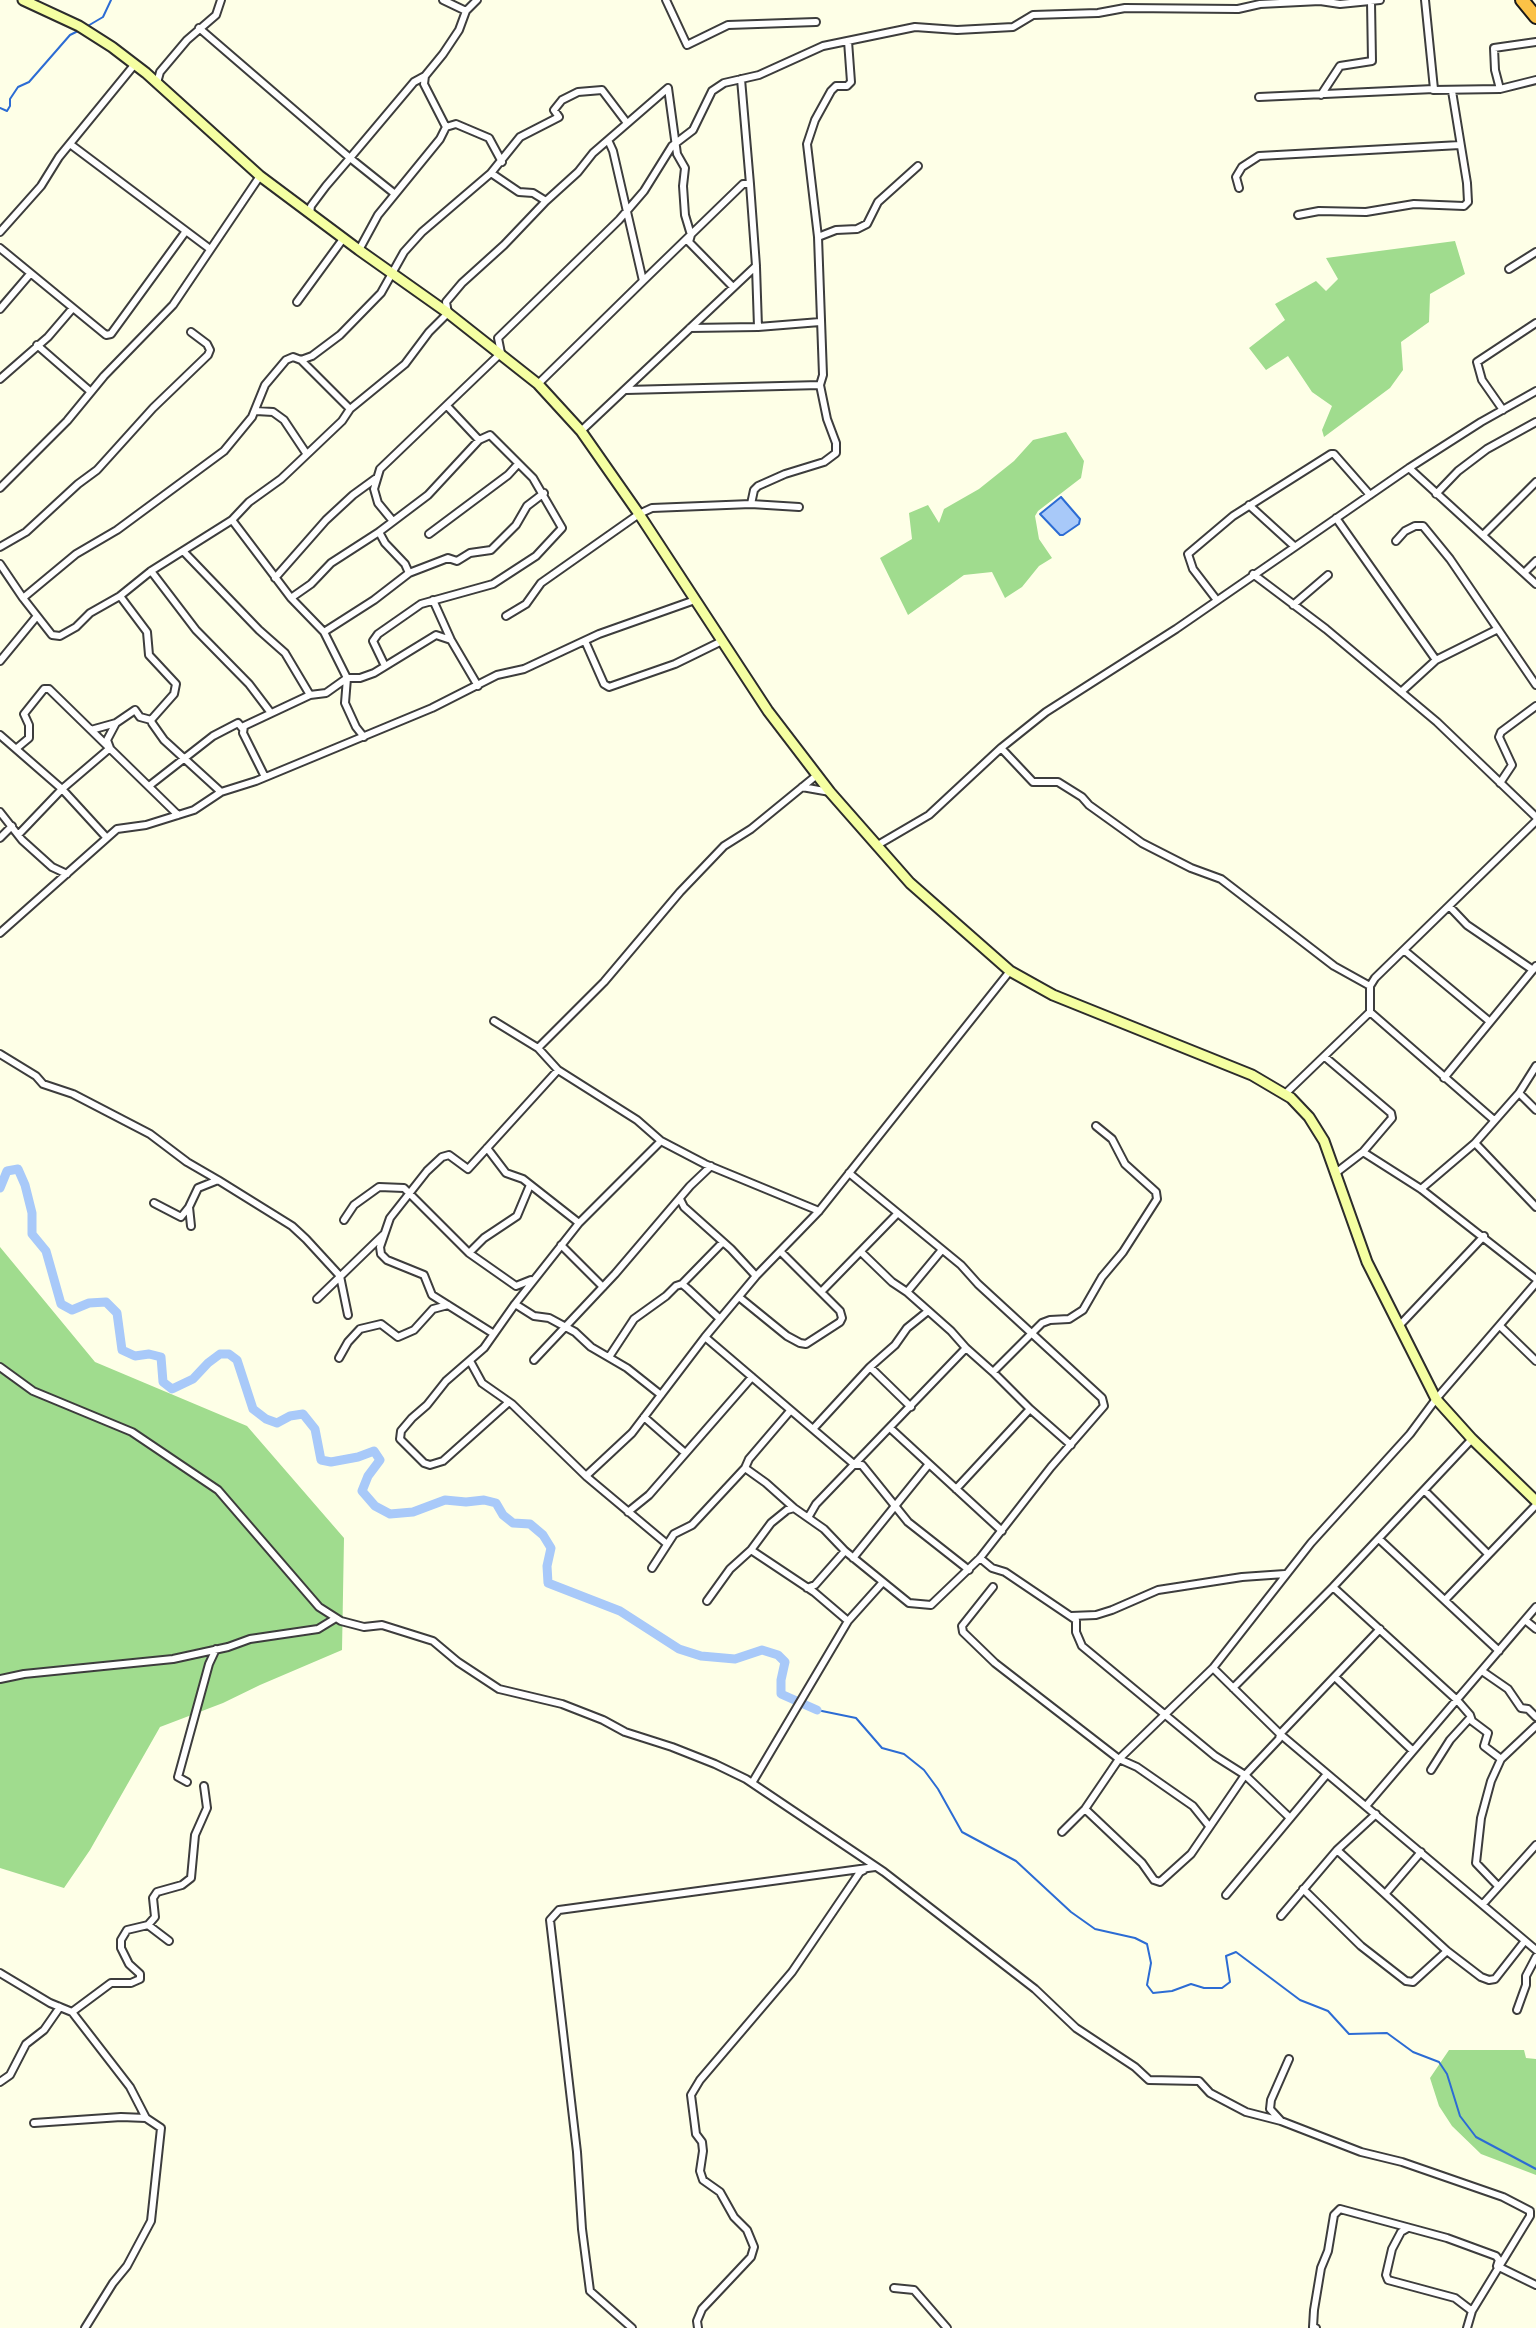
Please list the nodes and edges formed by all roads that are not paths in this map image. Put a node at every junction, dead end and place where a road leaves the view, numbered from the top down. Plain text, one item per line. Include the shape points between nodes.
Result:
1 (23, 0) edge
2 (221, 0) edge
3 (443, 0) edge
4 (477, 0) edge
5 (666, 0) edge
6 (1196, 0) edge
7 (1380, 0) edge
8 (1425, 0) edge
9 (1522, 0) edge
10 (1371, 2) junction
11 (1205, 8) junction
12 (466, 11) junction
13 (1536, 17) edge
14 (816, 22) dead end
15 (199, 28) junction
16 (848, 41) junction
17 (1536, 42) edge
18 (135, 64) junction
19 (160, 72) junction
20 (146, 73) junction
21 (425, 76) junction
22 (741, 79) junction
23 (1536, 80) edge
24 (157, 83) junction
25 (1429, 89) junction
26 (1500, 89) junction
27 (1452, 91) junction
28 (1321, 95) junction
29 (1259, 97) dead end
30 (627, 123) junction
31 (446, 127) junction
32 (608, 140) junction
33 (676, 142) junction
34 (70, 144) junction
35 (1460, 145) junction
36 (350, 158) junction
37 (502, 162) junction
38 (918, 166) dead end
39 (491, 173) junction
40 (260, 176) junction
41 (750, 184) junction
42 (1239, 188) dead end
43 (395, 194) junction
44 (546, 201) junction
45 (628, 210) junction
46 (310, 214) junction
47 (1298, 215) dead end
48 (186, 231) junction
49 (0, 232) edge
50 (691, 235) junction
51 (818, 237) junction
52 (343, 239) junction
53 (0, 248) edge
54 (210, 249) junction
55 (359, 250) junction
56 (1536, 252) edge
57 (756, 266) junction
58 (1509, 269) dead end
59 (390, 273) junction
60 (30, 274) junction
61 (643, 281) junction
62 (733, 287) junction
63 (297, 302) dead end
64 (0, 309) edge
65 (72, 309) junction
66 (448, 313) junction
67 (820, 322) junction
68 (1536, 323) edge
69 (758, 327) junction
70 (690, 328) junction
71 (191, 332) dead end
72 (37, 345) junction
73 (501, 353) junction
74 (301, 360) junction
75 (0, 379) edge
76 (538, 384) junction
77 (820, 385) junction
78 (626, 390) junction
79 (91, 392) junction
80 (1535, 394) edge
81 (448, 407) junction
82 (350, 409) junction
83 (1503, 410) junction
84 (256, 411) junction
85 (1536, 422) edge
86 (581, 431) junction
87 (479, 440) junction
88 (306, 453) junction
89 (518, 464) junction
90 (1409, 468) junction
91 (375, 479) junction
92 (1536, 482) edge
93 (0, 488) edge
94 (544, 493) junction
95 (1436, 494) junction
96 (1370, 495) junction
97 (751, 504) junction
98 (1249, 505) junction
99 (799, 507) dead end
100 (639, 514) junction
101 (1336, 518) junction
102 (232, 520) junction
103 (392, 520) junction
104 (379, 532) junction
105 (429, 534) dead end
106 (1484, 534) junction
107 (1396, 541) dead end
108 (1294, 546) junction
109 (0, 547) edge
110 (184, 552) junction
111 (1536, 561) edge
112 (1, 569) edge
113 (151, 571) junction
114 (409, 573) junction
115 (1524, 573) junction
116 (1253, 574) junction
117 (1328, 575) dead end
118 (275, 578) junction
119 (1536, 584) edge
120 (120, 596) junction
121 (23, 598) junction
122 (291, 598) junction
123 (1216, 599) junction
124 (433, 600) junction
125 (695, 600) junction
126 (1293, 605) junction
127 (37, 616) junction
128 (506, 616) dead end
129 (1496, 630) junction
130 (324, 632) junction
131 (451, 640) junction
132 (585, 641) junction
133 (722, 641) junction
134 (1436, 660) junction
135 (0, 661) edge
136 (385, 666) junction
137 (347, 678) junction
138 (1536, 685) edge
139 (478, 686) junction
140 (1401, 692) junction
141 (310, 695) junction
142 (1536, 706) edge
143 (271, 713) junction
144 (151, 720) junction
145 (116, 723) junction
146 (243, 729) junction
147 (91, 730) junction
148 (0, 735) edge
149 (364, 737) junction
150 (17, 748) junction
151 (110, 748) junction
152 (1001, 748) junction
153 (185, 759) junction
154 (817, 775) junction
155 (265, 777) junction
156 (1500, 783) junction
157 (149, 786) junction
158 (802, 787) junction
159 (62, 789) junction
160 (221, 792) junction
161 (830, 792) junction
162 (0, 812) edge
163 (178, 815) junction
164 (1536, 819) edge
165 (12, 826) junction
166 (19, 834) junction
167 (106, 837) junction
168 (0, 838) edge
169 (876, 846) junction
170 (67, 874) junction
171 (1449, 906) junction
172 (0, 933) edge
173 (1405, 951) junction
174 (1534, 968) edge
175 (1010, 971) junction
176 (1370, 986) junction
177 (1370, 1012) junction
178 (494, 1021) dead end
179 (1489, 1021) junction
180 (538, 1048) junction
181 (0, 1054) edge
182 (1325, 1057) junction
183 (1536, 1066) edge
184 (558, 1070) junction
185 (1444, 1078) junction
186 (1519, 1093) junction
187 (1285, 1094) junction
188 (1536, 1110) edge
189 (1494, 1120) junction
190 (1096, 1126) dead end
191 (661, 1141) junction
192 (1475, 1143) junction
193 (487, 1148) junction
194 (1363, 1152) junction
195 (711, 1166) junction
196 (1337, 1172) junction
197 (849, 1173) junction
198 (218, 1180) junction
199 (530, 1185) junction
200 (1421, 1189) junction
201 (409, 1192) junction
202 (154, 1203) dead end
203 (680, 1203) junction
204 (189, 1207) junction
205 (1536, 1207) edge
206 (819, 1211) junction
207 (897, 1214) junction
208 (344, 1220) dead end
209 (579, 1223) junction
210 (191, 1226) dead end
211 (385, 1232) junction
212 (1484, 1236) junction
213 (723, 1242) junction
214 (561, 1245) junction
215 (941, 1251) junction
216 (368, 1252) junction
217 (781, 1252) junction
218 (861, 1252) junction
219 (469, 1253) junction
220 (381, 1254) junction
221 (340, 1276) junction
222 (756, 1276) junction
223 (535, 1279) junction
224 (1536, 1281) edge
225 (682, 1284) junction
226 (603, 1287) junction
227 (822, 1291) junction
228 (907, 1292) junction
229 (739, 1297) junction
230 (317, 1299) dead end
231 (515, 1304) junction
232 (448, 1305) junction
233 (928, 1311) junction
234 (348, 1315) dead end
235 (720, 1319) junction
236 (564, 1326) junction
237 (1399, 1326) junction
238 (1500, 1326) junction
239 (1031, 1333) junction
240 (494, 1334) junction
241 (705, 1337) junction
242 (966, 1348) junction
243 (609, 1357) junction
244 (339, 1358) dead end
245 (534, 1360) dead end
246 (470, 1361) junction
247 (1536, 1361) edge
248 (0, 1367) edge
249 (870, 1367) junction
250 (993, 1372) junction
251 (752, 1377) junction
252 (661, 1395) junction
253 (1436, 1399) junction
254 (509, 1402) junction
255 (911, 1407) junction
256 (1030, 1409) junction
257 (790, 1411) junction
258 (644, 1417) junction
259 (890, 1428) junction
260 (813, 1429) junction
261 (1472, 1439) junction
262 (1071, 1445) junction
263 (684, 1452) junction
264 (929, 1464) junction
265 (855, 1465) junction
266 (745, 1468) junction
267 (587, 1475) junction
268 (956, 1489) junction
269 (1425, 1491) junction
270 (1536, 1503) edge
271 (789, 1507) junction
272 (895, 1507) junction
273 (628, 1512) junction
274 (809, 1516) junction
275 (1002, 1531) junction
276 (1379, 1539) junction
277 (667, 1544) junction
278 (751, 1550) junction
279 (845, 1551) junction
280 (1488, 1554) junction
281 (853, 1558) junction
282 (980, 1558) junction
283 (652, 1568) dead end
284 (969, 1570) junction
285 (1285, 1574) junction
286 (883, 1582) junction
287 (993, 1587) dead end
288 (1333, 1587) junction
289 (812, 1589) junction
290 (1445, 1600) junction
291 (707, 1601) dead end
292 (1536, 1607) edge
293 (1071, 1616) junction
294 (336, 1618) junction
295 (1525, 1620) junction
296 (848, 1621) junction
297 (1380, 1629) junction
298 (1536, 1629) edge
299 (216, 1649) junction
300 (1499, 1651) junction
301 (1213, 1668) junction
302 (1482, 1671) junction
303 (1335, 1677) junction
304 (0, 1679) edge
305 (1233, 1688) junction
306 (1457, 1700) junction
307 (1164, 1713) junction
308 (1536, 1717) edge
309 (1470, 1718) junction
310 (1536, 1726) edge
311 (1280, 1734) junction
312 (1412, 1750) junction
313 (1119, 1759) junction
314 (1501, 1759) junction
315 (1431, 1770) dead end
316 (1327, 1774) junction
317 (1245, 1775) junction
318 (187, 1782) dead end
319 (752, 1783) junction
320 (204, 1786) dead end
321 (1366, 1806) junction
322 (1085, 1809) junction
323 (1376, 1814) junction
324 (1290, 1818) junction
325 (1209, 1826) junction
326 (1062, 1832) dead end
327 (1536, 1845) edge
328 (1337, 1850) junction
329 (1421, 1852) junction
330 (875, 1867) junction
331 (1498, 1886) junction
332 (1303, 1889) junction
333 (1386, 1893) junction
334 (1226, 1895) dead end
335 (1483, 1904) junction
336 (1281, 1916) dead end
337 (148, 1925) junction
338 (169, 1941) dead end
339 (1524, 1942) junction
340 (1536, 1950) edge
341 (1447, 1951) junction
342 (1536, 1957) edge
343 (0, 1973) edge
344 (60, 2007) junction
345 (1517, 2010) dead end
346 (72, 2012) junction
347 (1289, 2059) dead end
348 (0, 2082) edge
349 (146, 2118) junction
350 (1281, 2121) junction
351 (34, 2123) dead end
352 (1402, 2228) junction
353 (1497, 2266) junction
354 (1536, 2285) edge
355 (894, 2288) dead end
356 (1472, 2311) junction
357 (85, 2328) edge
358 (632, 2328) edge
359 (698, 2328) edge
360 (947, 2328) edge
361 (1316, 2328) edge
362 (1467, 2328) edge

1 - 18 main road via 98,37
2 - 15 street via 216,15
3 - 12 street
4 - 12 street
5 - 14 street via 687,45 728,25
6 - 11 street
7 - 10 street
8 - 25 street via 1434,89
9 - 13 highway
10 - 11 street
10 - 28 street via 1372,61 1340,66
11 - 16 street via 1033,15 1013,27 915,27
12 - 21 street via 459,30
15 - 19 street
15 - 36 street
16 - 22 street
16 - 51 street via 851,82 831,91 807,144
17 - 26 street via 1494,48
18 - 20 main road
18 - 34 street
19 - 20 street
19 - 24 street
20 - 24 main road
21 - 31 street
21 - 36 street via 414,82
22 - 33 street via 712,91 693,130
22 - 41 street
23 - 26 street
24 - 40 main road
25 - 27 street
25 - 28 street
26 - 27 street
27 - 35 street
28 - 29 street
30 - 32 street
30 - 33 street via 668,88
30 - 37 street via 602,90 578,92 554,110 559,117 520,137
31 - 37 street via 456,124 489,138
31 - 43 street
32 - 44 street
32 - 45 street
33 - 45 street
33 - 50 street via 685,168 685,215
34 - 48 street
34 - 49 street
35 - 42 street via 1259,156 1242,167 1236,177
35 - 47 street via 1467,183 1464,206 1414,204
36 - 43 street
36 - 46 street
37 - 39 street
38 - 51 street via 878,202 863,227
39 - 44 street via 519,192
39 - 59 street via 432,222
40 - 46 main road
40 - 54 street
41 - 50 street via 743,184
41 - 57 street
43 - 55 street
44 - 66 street via 462,283 446,302
45 - 61 street
45 - 73 street via 498,338
46 - 52 main road
48 - 54 street
48 - 65 street via 111,334 102,333
50 - 61 street
50 - 62 street via 689,242
51 - 67 street
52 - 55 main road
52 - 63 street
53 - 60 street
54 - 79 street via 173,305
55 - 59 main road
56 - 58 street
57 - 62 street
57 - 69 street
59 - 66 main road
59 - 74 street via 381,293 340,335
60 - 64 street
60 - 65 street
61 - 76 street
62 - 70 street
65 - 72 street
66 - 73 main road
66 - 82 street via 405,364
67 - 69 street
67 - 77 street
68 - 83 street via 1477,362 1482,380
69 - 70 street
70 - 78 street
71 - 109 street via 207,344 208,355 97,470 26,532
72 - 75 street
72 - 79 street
73 - 76 main road
73 - 81 street
74 - 82 street
74 - 84 street via 290,357 271,376
76 - 86 main road
77 - 78 street
77 - 97 street via 836,453 758,486
78 - 86 street
79 - 93 street
80 - 83 street
81 - 87 street
81 - 91 street via 398,450
82 - 88 street
83 - 90 street
84 - 88 street via 273,412 284,420
84 - 121 street via 224,451 76,554
85 - 95 street via 1487,449
86 - 100 main road
87 - 89 street via 490,435
87 - 103 street via 428,495
88 - 102 street
89 - 94 street
89 - 105 street
90 - 95 street
90 - 96 street
91 - 103 street via 378,503
91 - 118 street via 326,520
92 - 106 street
94 - 114 street via 491,550
94 - 124 street via 562,528 536,556 493,584
95 - 106 street
96 - 98 street via 1331,454
96 - 101 street
97 - 99 street
97 - 100 street via 652,508
98 - 108 street
98 - 123 street via 1188,554
100 - 125 main road
100 - 128 street via 541,583 526,604
101 - 108 street
101 - 134 street
102 - 110 street
102 - 118 street
103 - 104 street
104 - 114 street
104 - 122 street
106 - 115 street
107 - 129 street via 1405,531 1423,526
108 - 116 street
110 - 113 street
110 - 141 street via 285,653
111 - 115 street
112 - 121 street
113 - 120 street
113 - 143 street
114 - 130 street
115 - 119 street
116 - 123 street
116 - 126 street
117 - 126 street
118 - 122 street
120 - 127 street via 60,636 52,635
120 - 144 street via 147,632 149,655 176,684 174,694
121 - 127 street
122 - 130 street
123 - 152 street
124 - 131 street
124 - 136 street via 374,638
125 - 132 street
125 - 133 main road
126 - 140 street
127 - 135 street
129 - 134 street
129 - 138 street
130 - 137 street
131 - 136 street via 436,635
131 - 139 street
132 - 133 street via 609,687
132 - 139 street
133 - 154 main road
134 - 140 street
136 - 137 street
137 - 141 street via 321,695
137 - 149 street via 345,703
139 - 149 street
140 - 156 street
141 - 143 street
142 - 156 street via 1501,732 1512,765
143 - 146 street
144 - 145 street via 135,710
144 - 153 street
145 - 147 street
145 - 151 street via 107,740
146 - 153 street via 238,723
146 - 155 street
147 - 150 street via 44,689 24,714 29,738
147 - 151 street
148 - 150 street
149 - 155 street
150 - 159 street
151 - 157 street
151 - 159 street
152 - 169 street via 929,815
152 - 176 street via 1033,782 1058,782 1142,843 1221,879 1334,966
153 - 157 street
153 - 160 street
154 - 158 street
154 - 161 main road
155 - 160 street
156 - 164 street
157 - 163 street
158 - 161 street
158 - 180 street via 724,846
159 - 166 street
159 - 167 street
160 - 163 street
161 - 169 main road
162 - 165 street
163 - 167 street via 117,829
164 - 171 street
165 - 166 street
165 - 168 street
166 - 170 street via 52,867
167 - 170 street
169 - 175 main road
170 - 172 street
171 - 173 street
171 - 174 street via 1467,925
173 - 176 street
173 - 179 street
174 - 179 street
175 - 187 main road via 1053,995 1252,1075
175 - 197 street
176 - 177 street
177 - 182 street
177 - 185 street
178 - 180 street
179 - 185 street
180 - 184 street
181 - 198 street via 43,1084 150,1134
182 - 187 street
182 - 194 street via 1391,1113
183 - 186 street
184 - 191 street
184 - 193 street
185 - 189 street
186 - 188 street
186 - 189 street
187 - 196 main road via 1317,1128
189 - 192 street
190 - 239 street via 1157,1199 1083,1310 1069,1319 1050,1320
191 - 195 street
191 - 209 street
192 - 200 street
192 - 205 street
193 - 199 street via 506,1173
193 - 201 street via 468,1169 449,1155 442,1157
194 - 196 street
194 - 200 street
195 - 203 street
195 - 206 street
196 - 237 main road via 1357,1239
197 - 206 street
197 - 207 street
198 - 204 street via 198,1188
198 - 221 street via 292,1226
199 - 209 street
199 - 219 street via 517,1216
200 - 212 street
201 - 208 street via 379,1187 354,1205
201 - 211 street
201 - 219 street
202 - 204 street via 181,1217
203 - 213 street
203 - 226 street
204 - 210 street
206 - 217 street
207 - 215 street
207 - 218 street
209 - 214 street
211 - 216 street
211 - 220 street
212 - 224 street
212 - 237 street
213 - 222 street
213 - 225 street
214 - 223 street
214 - 226 street
215 - 228 street
215 - 239 street
216 - 220 street
216 - 221 street
217 - 222 street
217 - 227 street
218 - 227 street
218 - 228 street
219 - 223 street via 516,1286
220 - 232 street via 424,1275 432,1295
221 - 230 street
221 - 234 street
222 - 229 street
223 - 231 street
224 - 238 street
225 - 235 street
225 - 243 street via 634,1319
226 - 236 street
227 - 229 street via 842,1318 806,1344 787,1336
228 - 233 street
229 - 235 street
231 - 236 street
231 - 240 street
232 - 240 street
232 - 244 street via 433,1309 414,1330 398,1337 381,1324 360,1329
233 - 242 street
233 - 249 street
235 - 241 street
236 - 243 street
236 - 245 street
237 - 253 main road
238 - 247 street
238 - 253 street
239 - 250 street
239 - 262 street via 1102,1398 1104,1406
240 - 246 street
241 - 251 street
241 - 252 street
242 - 250 street
242 - 255 street
243 - 252 street
246 - 254 street via 482,1383
246 - 254 street via 401,1431 403,1443 424,1463 443,1461
248 - 294 street via 33,1391 132,1432 218,1490 292,1579
249 - 255 street
249 - 260 street
250 - 256 street
251 - 257 street
251 - 263 street
252 - 258 street
253 - 261 main road
253 - 285 street
254 - 267 street
255 - 259 street
256 - 262 street
256 - 268 street
257 - 260 street
257 - 266 street
258 - 263 street
258 - 267 street
259 - 264 street
259 - 265 street
260 - 265 street
261 - 269 street
261 - 270 main road
262 - 275 street
263 - 273 street
264 - 268 street
264 - 272 street
265 - 272 street via 866,1469
265 - 274 street
266 - 271 street
266 - 277 street
267 - 273 street
268 - 275 street
269 - 276 street
269 - 280 street
270 - 280 street
271 - 274 street
271 - 278 street
272 - 281 street
272 - 284 street
273 - 277 street
274 - 279 street
275 - 282 street
276 - 288 street
276 - 290 street
277 - 283 street
278 - 289 street
278 - 291 street
279 - 281 street
279 - 289 street
280 - 290 street
281 - 286 street
282 - 284 street
282 - 293 street
284 - 286 street via 931,1605 909,1603
285 - 293 street via 1158,1590 1104,1613
285 - 301 street
286 - 296 street
287 - 313 street via 962,1626 963,1632
288 - 297 street
288 - 305 street
289 - 296 street
290 - 300 street
292 - 295 street
293 - 307 street via 1082,1646
294 - 299 street via 318,1629
294 - 319 street via 433,1641 499,1689 562,1704
295 - 298 street
295 - 300 street
296 - 319 street
297 - 303 street
297 - 306 street
299 - 304 street
299 - 318 street via 178,1777
300 - 302 street
301 - 305 street
301 - 307 street
302 - 306 street
302 - 308 street
303 - 311 street
303 - 312 street
305 - 311 street
306 - 309 street
306 - 312 street
307 - 313 street
307 - 317 street
309 - 314 street via 1488,1733 1484,1746
309 - 315 street
310 - 314 street
311 - 316 street
311 - 317 street
312 - 321 street
313 - 322 street
313 - 325 street via 1193,1806
314 - 331 street via 1484,1803 1476,1853 1479,1868
316 - 321 street
316 - 324 street
317 - 324 street
317 - 325 street
319 - 330 street
320 - 337 street via 207,1808 195,1835 191,1878 157,1892 155,1917
321 - 323 street
322 - 325 street via 1157,1882 1186,1859
322 - 326 street
323 - 328 street
323 - 329 street
324 - 334 street
327 - 331 street
328 - 332 street
328 - 333 street
329 - 333 street
329 - 335 street
330 - 350 street via 1149,2080 1199,2081 1215,2097
330 - 358 street via 559,1910 550,1920 590,2291
330 - 359 street via 860,1872 792,1972 691,2095 696,2134 702,2142 703,2180 720,2192 754,2247 751,2257 702,2309
331 - 335 street
332 - 336 street
332 - 341 street via 1406,1981 1413,1982
333 - 341 street
335 - 339 street
337 - 338 street
337 - 346 street via 127,1930 121,1940 140,1979 111,1983
339 - 340 street
339 - 341 street via 1489,1980
342 - 345 street
343 - 344 street
344 - 346 street
344 - 348 street
346 - 349 street via 130,2087
347 - 350 street via 1271,2100 1270,2109
349 - 351 street
349 - 357 street via 161,2128 151,2221
350 - 353 street via 1528,2208 1530,2216
352 - 353 street via 1496,2256
352 - 356 street via 1392,2249 1388,2280 1455,2298
352 - 361 street via 1336,2211 1314,2310
353 - 354 street
353 - 356 street
355 - 360 street via 914,2290
356 - 362 street

